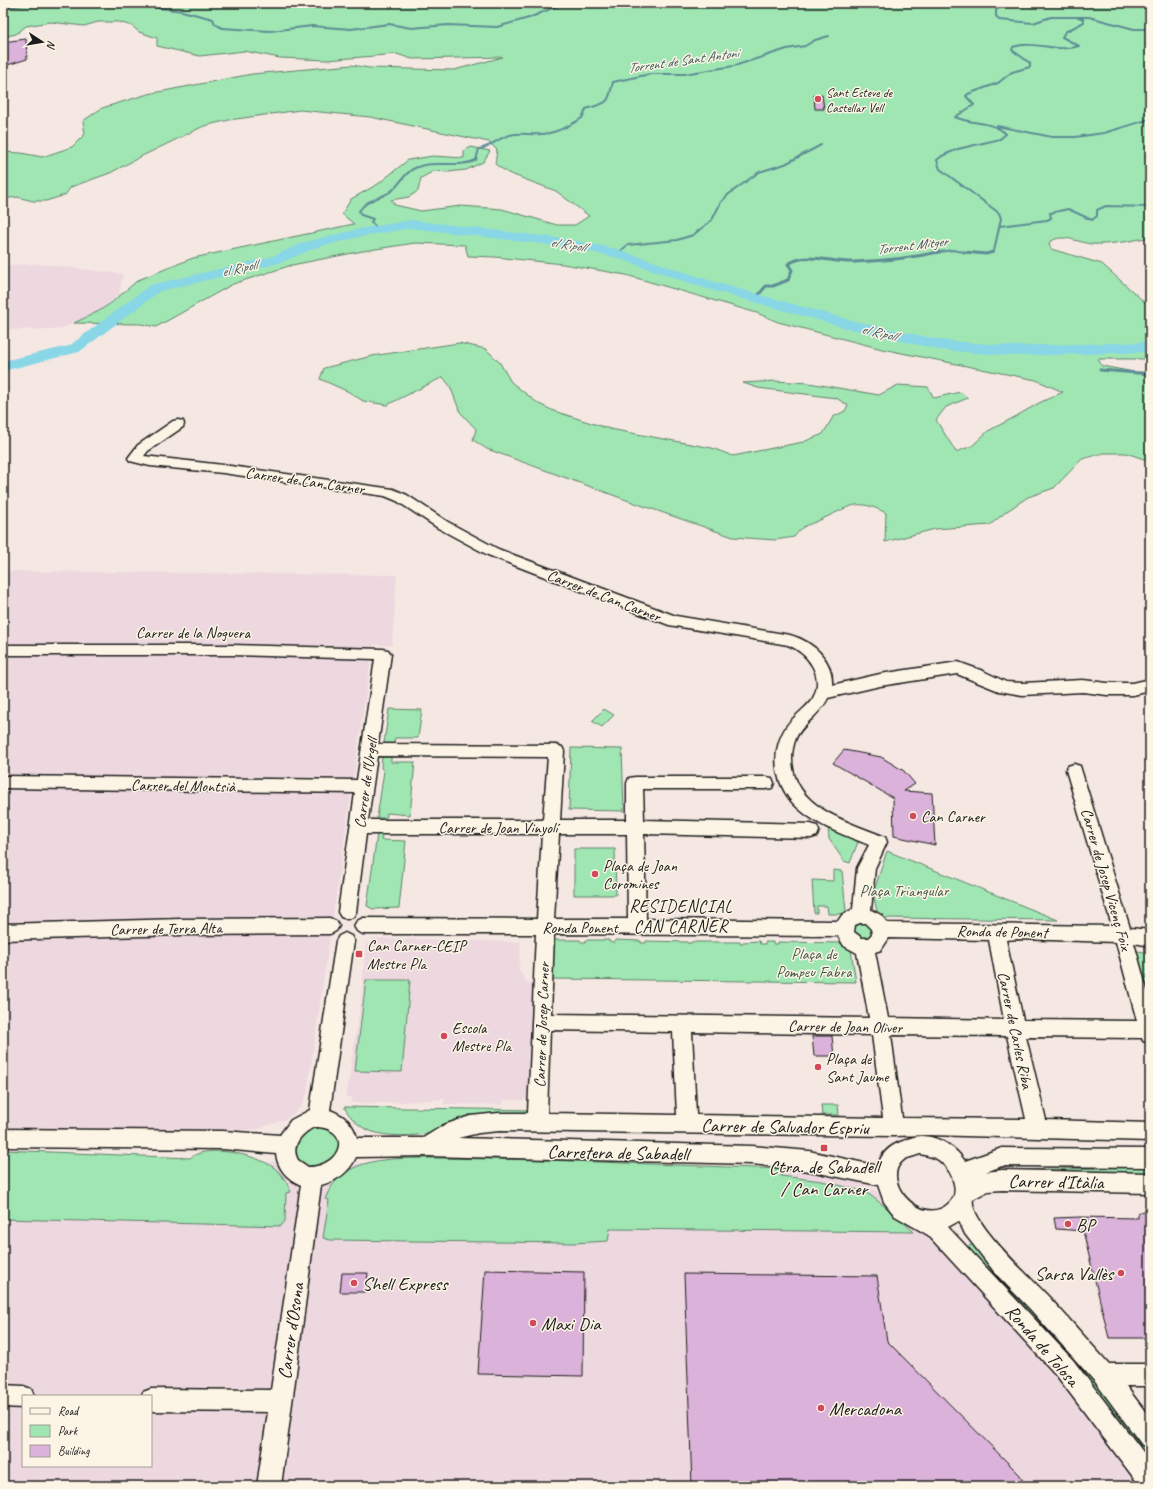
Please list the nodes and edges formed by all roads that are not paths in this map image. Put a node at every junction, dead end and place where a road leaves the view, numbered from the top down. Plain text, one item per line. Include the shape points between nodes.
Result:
1 (178, 424) dead end
2 (3, 650) edge
3 (383, 654) joint
4 (1150, 685) edge
5 (823, 693) junction
6 (370, 750) junction
7 (1074, 770) dead end
8 (3, 782) edge
9 (766, 783) dead end
10 (364, 787) junction
11 (359, 827) junction
12 (552, 827) junction
13 (636, 828) junction
14 (812, 831) dead end
15 (347, 912) junction
16 (864, 915) junction
17 (330, 926) junction
18 (363, 926) junction
19 (637, 927) junction
20 (545, 928) junction
21 (844, 929) junction
22 (882, 931) junction
23 (3, 932) edge
24 (996, 932) junction
25 (1123, 934) junction
26 (1150, 938) edge
27 (346, 940) junction
28 (865, 947) junction
29 (541, 1022) junction
30 (682, 1025) junction
31 (880, 1026) junction
32 (1015, 1029) junction
33 (1149, 1032) edge
34 (319, 1118) junction
35 (537, 1123) junction
36 (687, 1124) junction
37 (894, 1127) junction
38 (1038, 1129) junction
39 (1150, 1132) edge
40 (3, 1138) edge
41 (285, 1146) junction
42 (426, 1147) junction
43 (350, 1148) junction
44 (1150, 1158) edge
45 (961, 1172) junction
46 (312, 1177) junction
47 (885, 1177) junction
48 (1150, 1183) edge
49 (963, 1198) junction
50 (924, 1220) junction
51 (1104, 1375) junction
52 (1150, 1375) edge
53 (3, 1396) edge
54 (22, 1397) edge
55 (152, 1400) edge
56 (281, 1401) junction
57 (1150, 1437) edge
58 (1150, 1480) edge
59 (269, 1486) edge

1 - 5 street, Carrer de Can Carner via 143,448 135,458 388,492 492,552 674,621 798,643 813,654 820,665 825,680
2 - 3 street, Carrer de la Noguera via 231,650
3 - 6 street, Carrer de l'Urgell
4 - 5 street via 1107,689 1083,686 1022,689 1004,687 958,668
5 - 16 street via 820,700 792,731 784,755 785,769 791,787 806,805 817,813 879,842 866,868 862,910
6 - 10 street, Carrer de l'Urgell
6 - 12 street, Carrer de Josep Carner via 556,751
7 - 25 street, Carrer de Josep Vicenç Foix
8 - 10 street, Carrer del Montsià
9 - 13 street via 635,783
10 - 11 street, Carrer de l'Urgell
11 - 12 street, Carrer de Joan Vinyolí
11 - 15 street, Carrer de l'Urgell
12 - 13 street, Carrer de Joan Vinyolí
12 - 20 street, Carrer de Josep Carner
13 - 14 street, Carrer de Joan Vinyolí
13 - 19 street
15 - 17 street via 336,916
15 - 18 street via 358,914 363,920
16 - 21 street via 852,917
16 - 22 street via 877,922
17 - 23 street, Carrer de Terra Alta
17 - 27 street via 334,937
18 - 20 street, Ronda Ponent
18 - 27 street via 359,935
19 - 20 street, Ronda Ponent
19 - 21 street, Ronda Ponent
20 - 29 street, Carrer de Josep Carner
21 - 28 street via 849,940
22 - 24 street, Ronda de Ponent
22 - 28 street via 875,944
24 - 25 street, Ronda de Ponent
24 - 32 street, Carrer de Carles Riba
25 - 26 street, Ronda de Ponent
25 - 33 street, Carrer de Josep Vicenç Foix
27 - 34 street
28 - 31 street
29 - 30 street, Carrer de Joan Oliver
29 - 35 street, Carrer de Josep Carner
30 - 31 street, Carrer de Joan Oliver
30 - 36 street
31 - 32 street, Carrer de Joan Oliver
31 - 37 street
32 - 33 street, Carrer de Joan Oliver
32 - 38 street, Carrer de Carles Riba
34 - 41 street via 313,1118 291,1132
34 - 43 street via 334,1120 341,1125 347,1133
35 - 36 street, Carrer de Salvador Espriu
35 - 42 street, Carrer de Salvador Espriu via 499,1122 468,1125 436,1139
36 - 37 street, Carrer de Salvador Espriu
37 - 38 street, Carrer de Salvador Espriu
38 - 39 street, Carrer de Salvador Espriu
40 - 41 street via 223,1140
41 - 46 street via 289,1164 296,1172
42 - 43 street, Carretera de Sabadell
42 - 47 street, Carretera de Sabadell via 752,1155 809,1161
43 - 46 street via 340,1165 330,1173
44 - 45 street via 1002,1157
45 - 47 street via 945,1153 920,1145 897,1152 890,1161
45 - 49 street via 965,1186
46 - 56 street, Carrer d'Osona
47 - 50 street via 891,1197 900,1208 911,1216
48 - 49 street, Carrer d'Itàlia via 1002,1180 986,1182
49 - 50 street via 958,1209 949,1217 937,1221
49 - 51 street, Ronda de Tolosa via 972,1227 1003,1267 1038,1301
50 - 58 street, Ronda de Tolosa via 935,1228 1065,1368
51 - 52 street
51 - 57 street, Ronda de Tolosa
53 - 54 street
55 - 56 street
56 - 59 street, Carrer d'Osona

